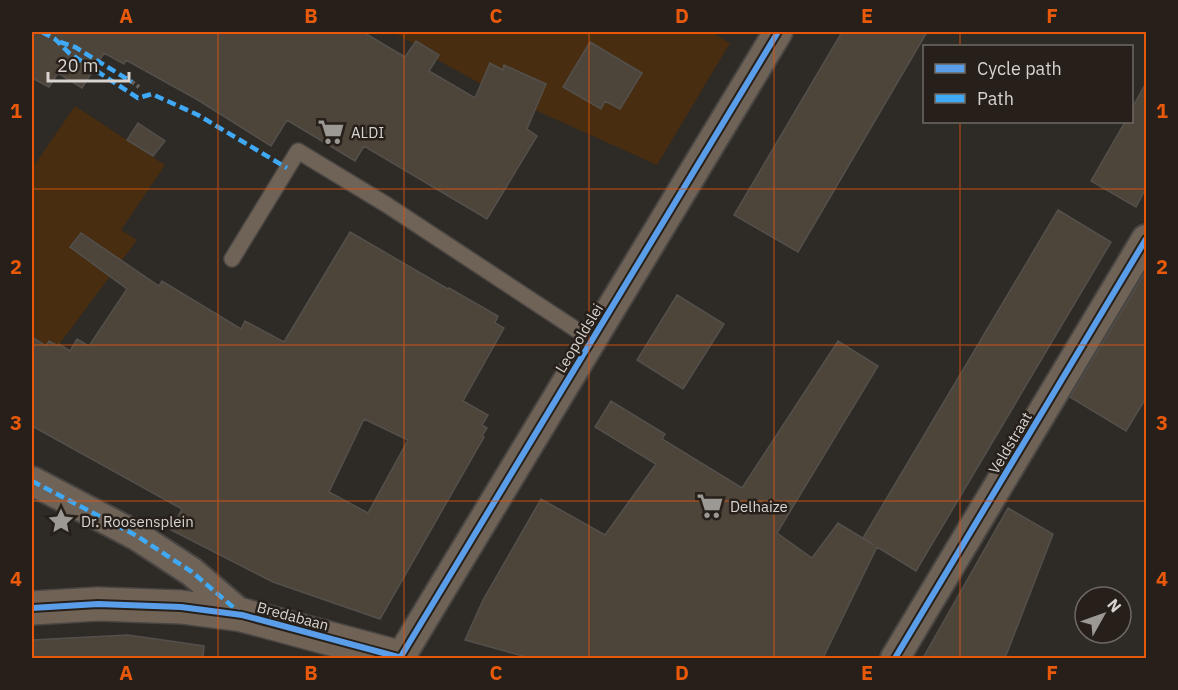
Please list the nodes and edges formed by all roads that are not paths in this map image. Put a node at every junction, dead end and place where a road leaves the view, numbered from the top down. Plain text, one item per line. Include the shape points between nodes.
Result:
1 (778, 32) edge
2 (1146, 240) edge
3 (232, 259) dead end
4 (592, 340) junction
5 (32, 481) edge
6 (32, 608) edge
7 (242, 615) junction
8 (401, 658) edge
9 (895, 658) edge

1 - 4 street, Leopoldslei
2 - 9 street, Veldstraat
3 - 4 lane via 298,151
4 - 8 street, Leopoldslei
5 - 7 street via 137,536 192,572
6 - 7 main road, Bredabaan via 98,604
7 - 8 main road, Bredabaan

